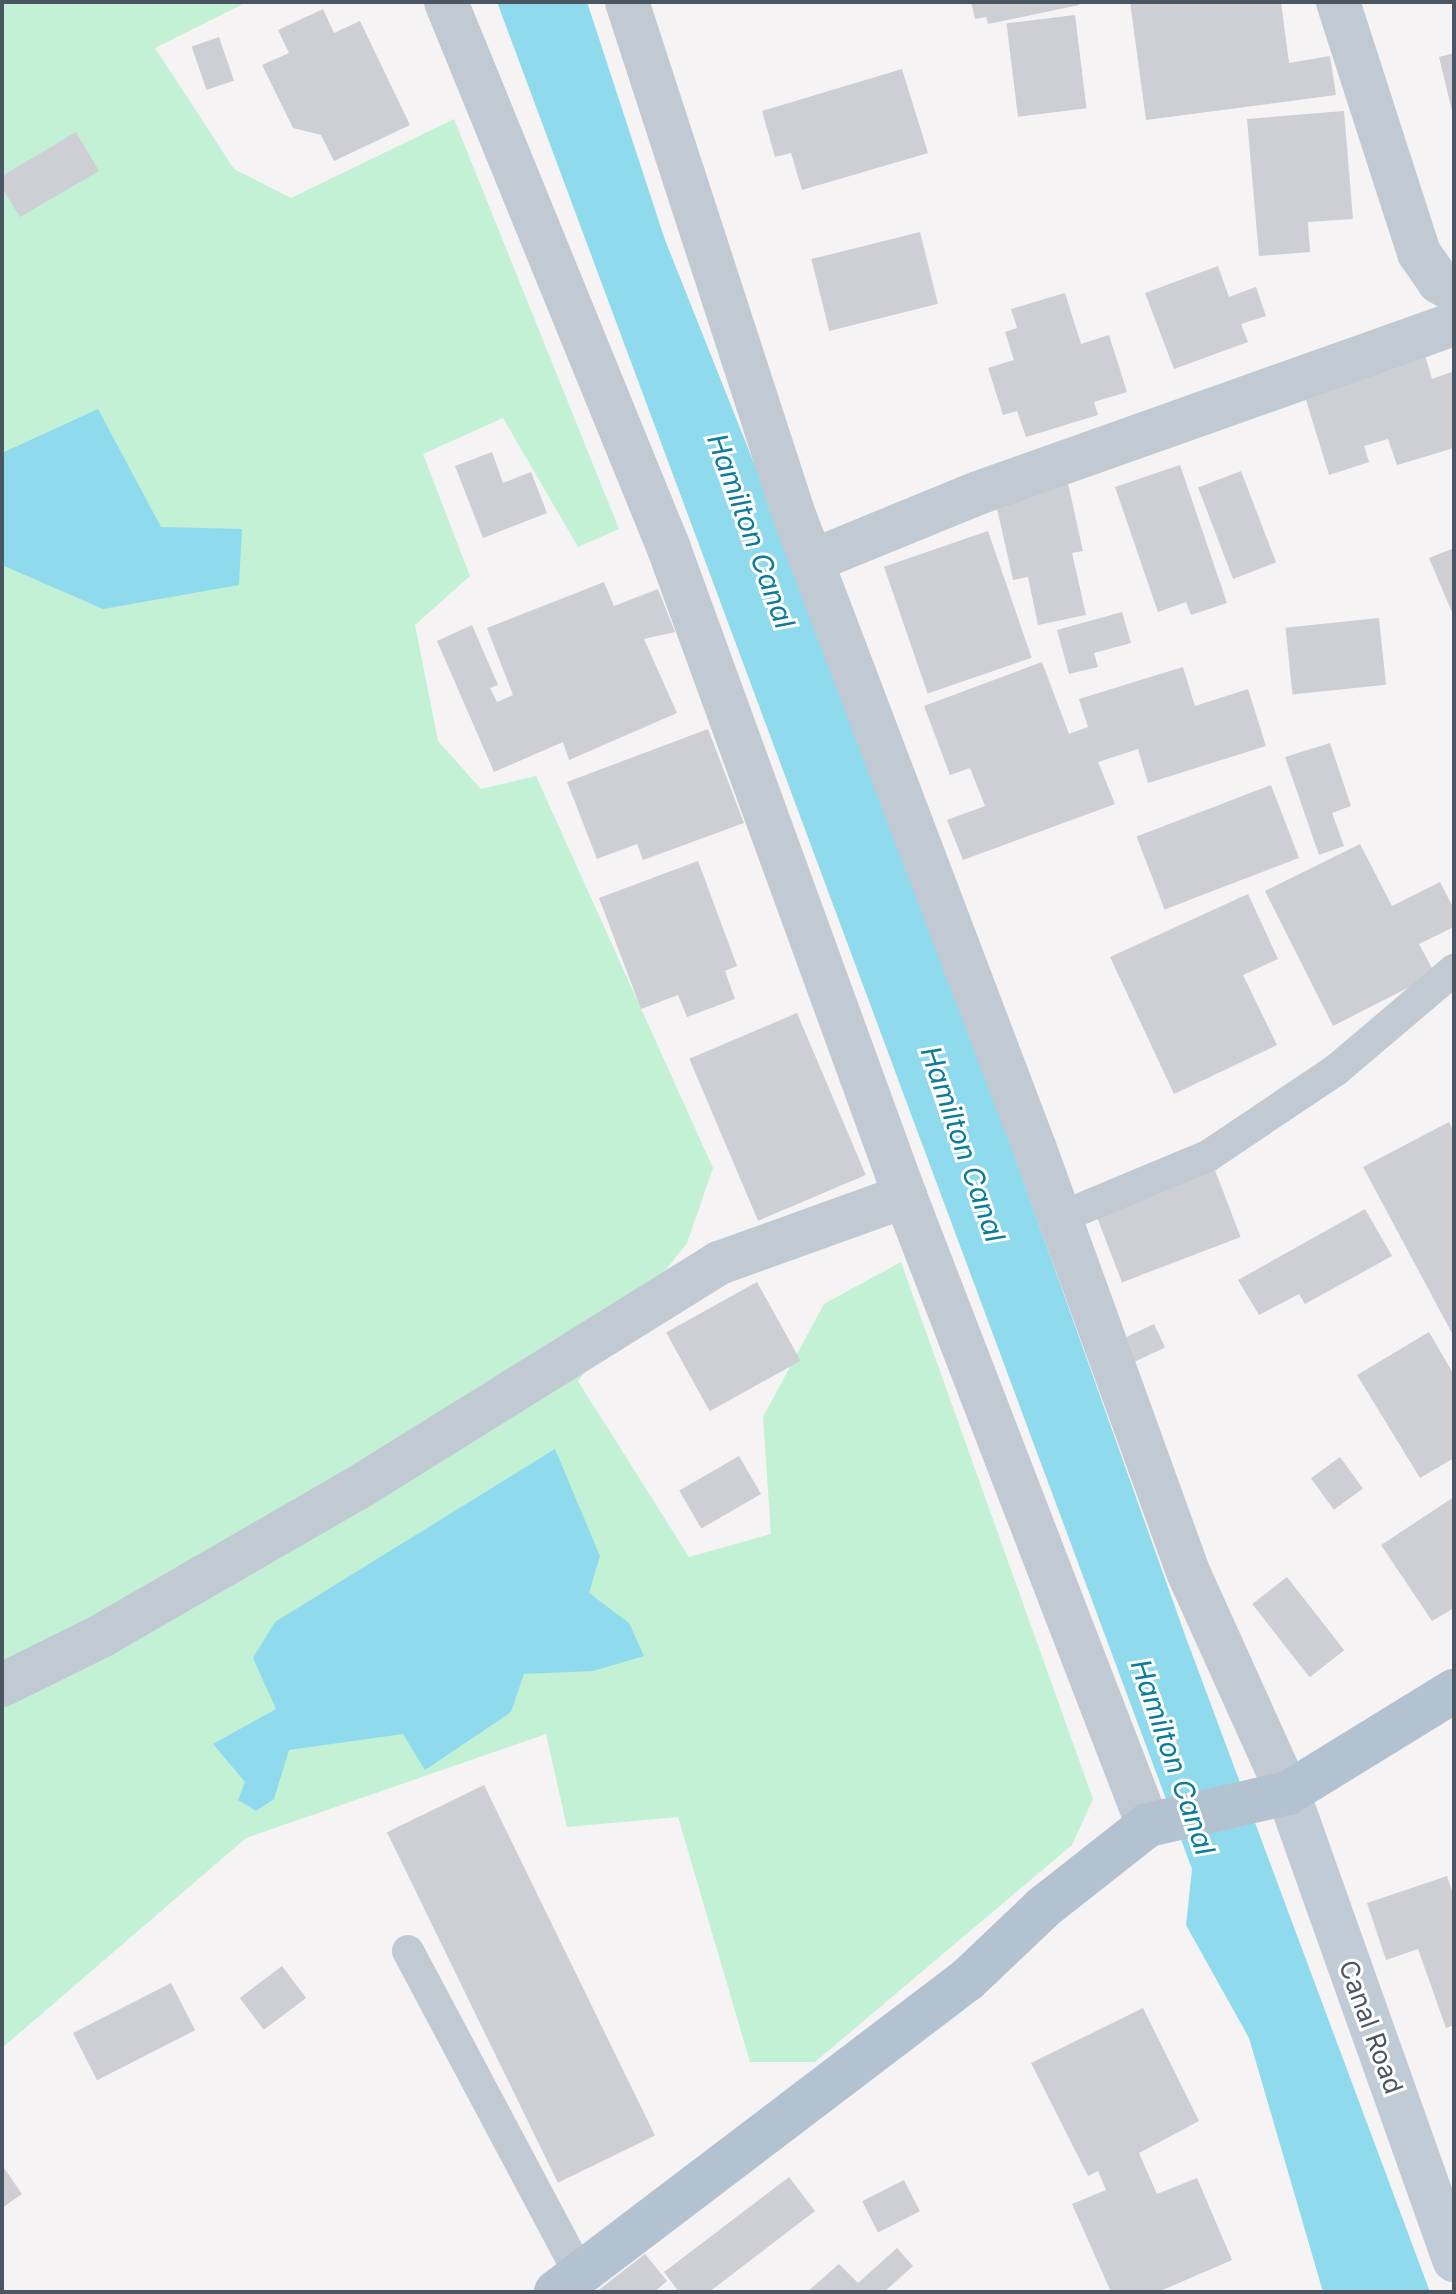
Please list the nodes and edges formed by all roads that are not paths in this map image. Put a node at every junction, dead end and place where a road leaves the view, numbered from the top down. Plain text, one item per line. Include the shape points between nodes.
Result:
1 (446, 2) edge
2 (627, 2) edge
3 (1338, 2) edge
4 (1454, 290) edge
5 (1454, 324) edge
6 (812, 561) junction
7 (1454, 970) edge
8 (905, 1196) junction
9 (1059, 1218) junction
10 (2, 1685) edge
11 (1454, 1691) edge
12 (1288, 1793) junction
13 (1148, 1825) junction
14 (408, 1951) dead end
15 (1454, 2260) edge
16 (568, 2283) edge

1 - 8 street via 668,546
2 - 6 street
3 - 4 street via 1419,253 1439,282
5 - 6 street via 978,493
6 - 9 street
7 - 9 lane via 1336,1070 1208,1156
8 - 10 street via 719,1263 356,1489 101,1636
8 - 13 street
9 - 12 street via 1189,1574
11 - 12 main road
12 - 13 main road
12 - 15 main road, Canal Road
13 - 16 main road via 1045,1906 968,1979
14 - 16 lane

